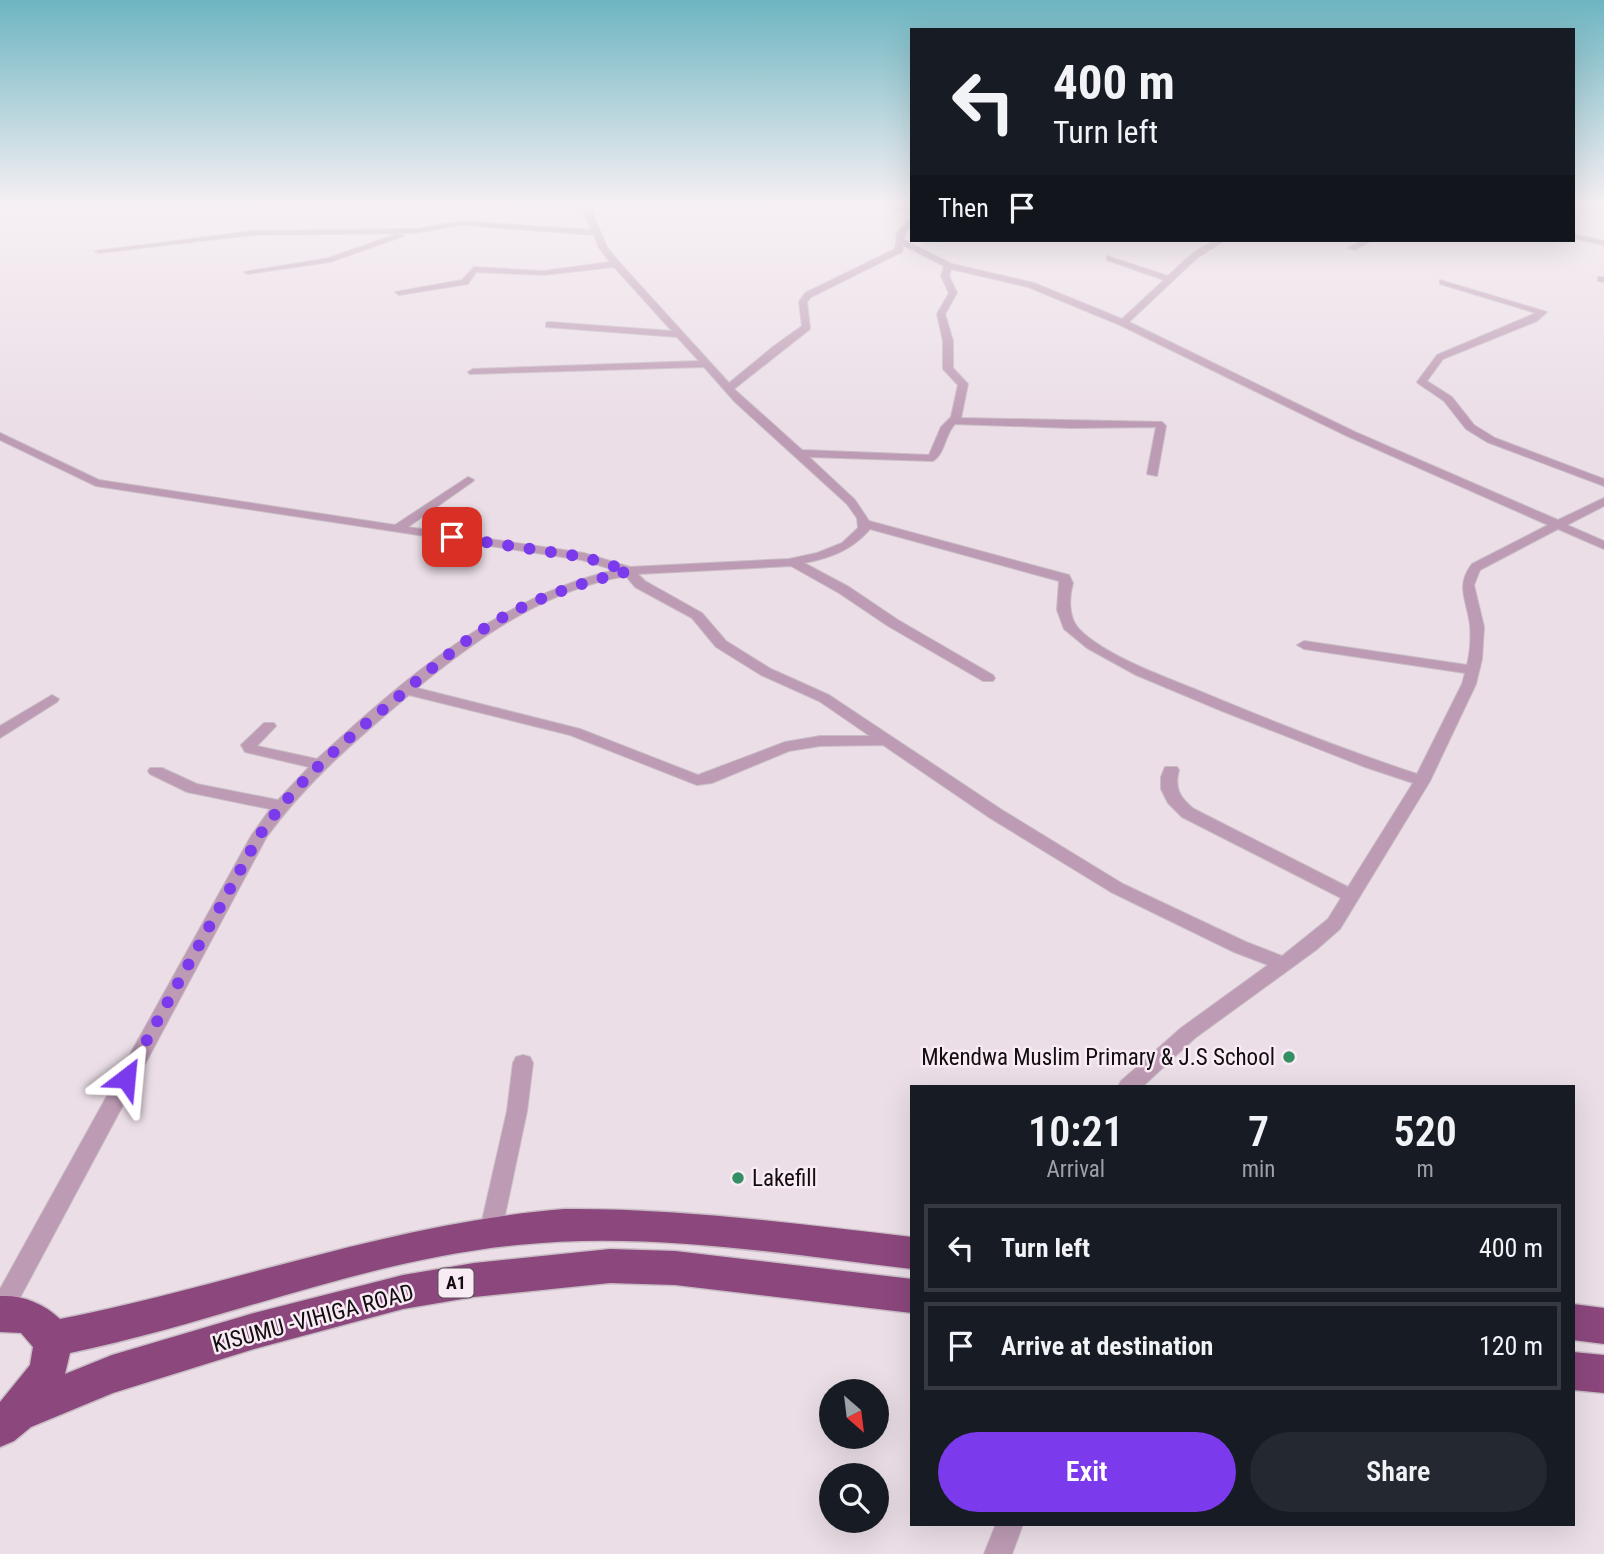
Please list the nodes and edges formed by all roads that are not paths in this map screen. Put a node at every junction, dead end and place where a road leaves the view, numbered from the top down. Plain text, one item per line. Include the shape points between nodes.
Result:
1 (468, 278) edge
2 (629, 278) edge
3 (843, 278) edge
4 (946, 278) edge
5 (990, 278) edge
6 (1166, 278) edge
7 (1170, 279) joint
8 (1443, 282) dead end
9 (399, 292) dead end
10 (1123, 323) junction
11 (550, 325) dead end
12 (677, 334) junction
13 (705, 364) junction
14 (473, 372) dead end
15 (728, 389) junction
16 (954, 421) junction
17 (0, 436) edge
18 (800, 453) junction
19 (1153, 474) dead end
20 (468, 480) dead end
21 (1604, 483) edge
22 (1604, 501) edge
23 (865, 524) junction
24 (1554, 525) junction
25 (398, 528) junction
26 (1604, 545) edge
27 (792, 562) junction
28 (629, 571) junction
29 (1304, 645) dead end
30 (1473, 670) junction
31 (988, 678) dead end
32 (407, 690) junction
33 (52, 699) dead end
34 (269, 726) dead end
35 (0, 733) edge
36 (889, 740) junction
37 (318, 764) junction
38 (1171, 770) dead end
39 (156, 771) dead end
40 (1422, 781) junction
41 (279, 806) junction
42 (1352, 896) junction
43 (1284, 964) junction
44 (523, 1063) dead end
45 (1130, 1085) edge
46 (490, 1234) junction
47 (910, 1253) edge
48 (910, 1296) edge
49 (0, 1313) edge
50 (1575, 1322) edge
51 (1604, 1326) edge
52 (50, 1339) junction
53 (1575, 1371) edge
54 (1604, 1374) edge
55 (9, 1420) edge
56 (1009, 1526) edge
57 (998, 1554) edge

1 - 9 street via 465,282
2 - 12 street
3 - 15 street via 808,295 803,302 807,327
4 - 16 street via 953,293 941,314 948,341 948,369 962,384
5 - 10 street via 1031,285
6 - 7 street
7 - 10 street
8 - 21 street via 1544,313 1440,357 1423,377 1424,386 1448,399 1470,427 1491,440
10 - 24 street via 1351,434
11 - 12 street
12 - 13 street
13 - 14 street
13 - 15 street
15 - 18 street
16 - 18 street via 946,427 930,459
16 - 19 street via 1158,424 1160,447
17 - 25 street via 96,483
18 - 23 street via 851,502
20 - 25 street
22 - 24 street
23 - 27 street via 857,539 844,548
23 - 40 street via 1065,578 1064,610 1071,629 1081,639 1192,694
24 - 26 street
24 - 30 street via 1485,561 1469,575 1468,597 1477,627
25 - 28 street via 584,557
27 - 28 street
27 - 31 street
28 - 32 street via 568,588 516,611 460,647
28 - 36 street via 640,584 696,615 721,644 766,672 824,698
29 - 30 street
30 - 40 street
32 - 36 street via 575,732 697,780 785,747 820,741
32 - 37 street
33 - 35 street
34 - 37 street via 250,749
36 - 43 street via 996,814 1117,888
37 - 41 street
38 - 42 street via 1169,794 1188,813
39 - 41 street via 192,788
40 - 42 street
41 - 49 street via 215,914
42 - 43 street via 1334,924
43 - 45 street via 1188,1033
44 - 46 street
46 - 47 highway, KISUMU -VIHIGA ROAD / A1 via 604,1225
46 - 52 highway, KISUMU -VIHIGA ROAD / A1 via 363,1260 118,1327
48 - 55 highway, KISUMU -VIHIGA ROAD / A1 via 610,1266 474,1280 403,1292 254,1331 112,1374
49 - 52 highway via 29,1316 43,1325
50 - 51 highway
52 - 55 highway, A1 via 45,1378 30,1401
53 - 54 highway
56 - 57 street

